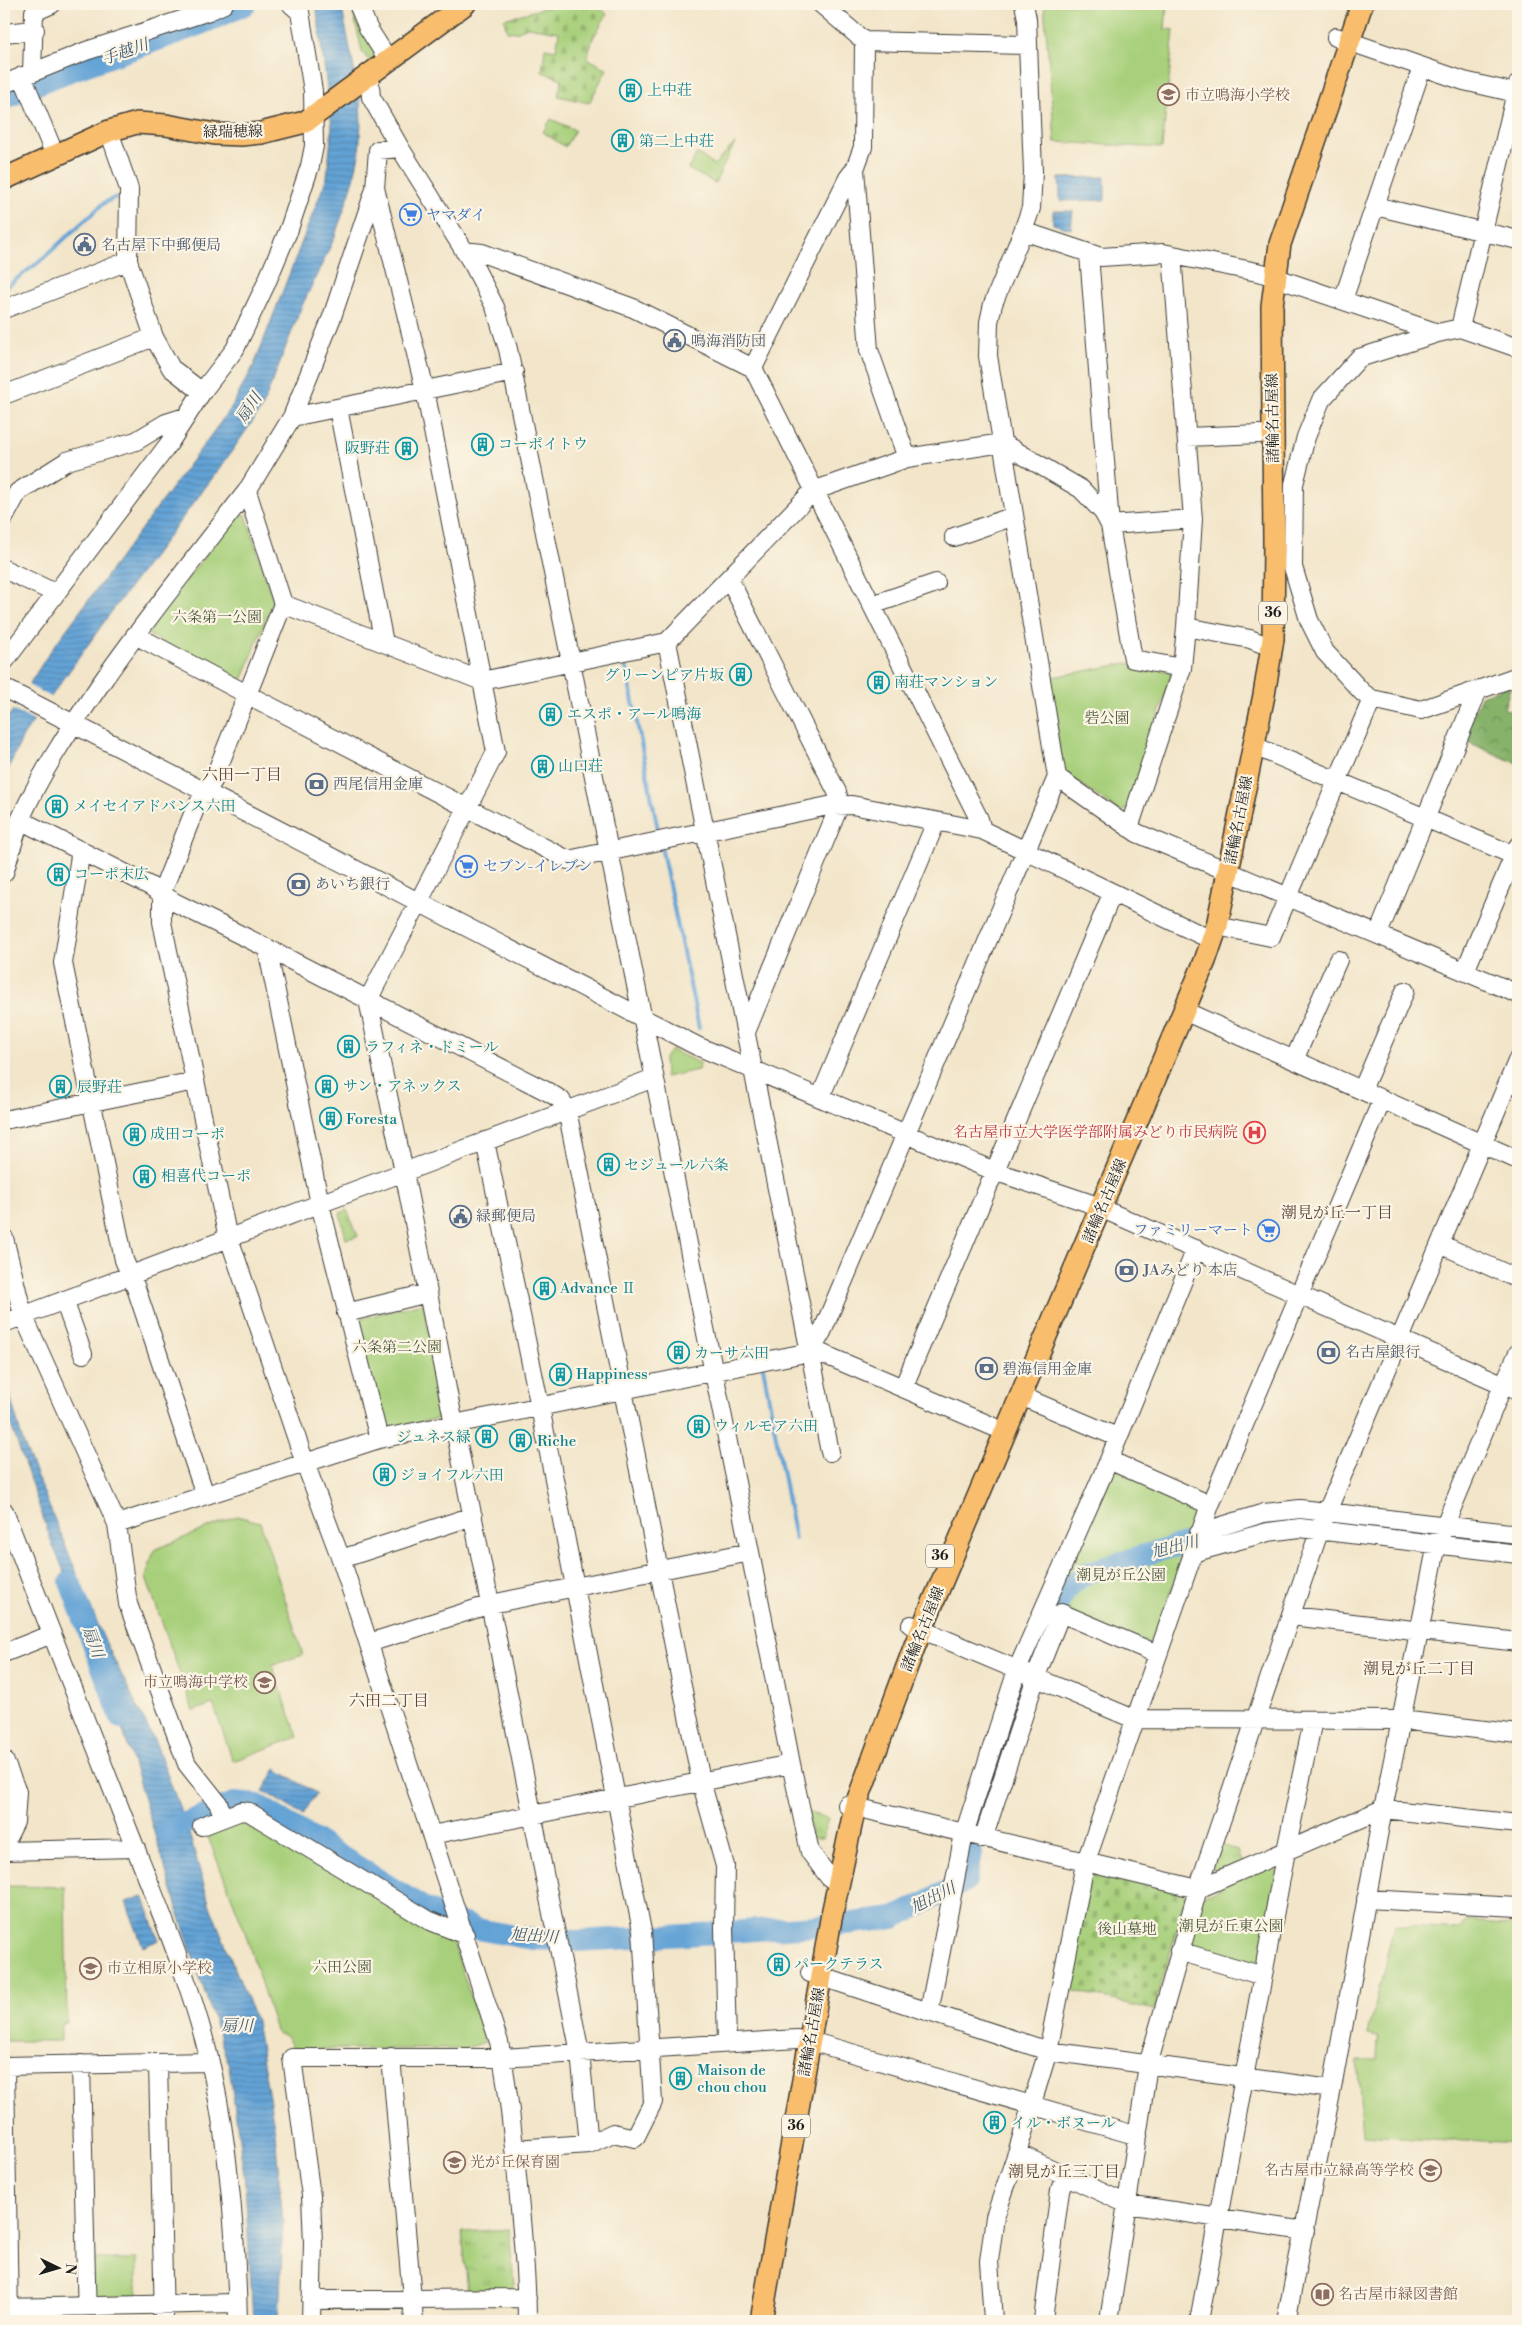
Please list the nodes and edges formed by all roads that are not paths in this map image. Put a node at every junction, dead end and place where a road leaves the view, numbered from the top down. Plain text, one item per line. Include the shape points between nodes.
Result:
1 (52, 4) edge
2 (224, 4) edge
3 (291, 4) edge
4 (358, 4) edge
5 (821, 4) edge
6 (1024, 4) edge
7 (1348, 4) edge
8 (1362, 4) edge
9 (456, 6) edge
10 (34, 8) edge
11 (35, 30) junction
12 (4, 33) edge
13 (1343, 39) junction
14 (864, 41) junction
15 (1027, 45) junction
16 (389, 61) junction
17 (1422, 66) junction
18 (26, 76) junction
19 (366, 77) junction
20 (4, 84) edge
21 (1517, 88) edge
22 (315, 115) junction
23 (108, 131) junction
24 (400, 148) junction
25 (55, 155) junction
26 (855, 169) junction
27 (4, 179) edge
28 (375, 188) junction
29 (1375, 206) junction
30 (1023, 231) junction
31 (1483, 231) junction
32 (1518, 240) edge
33 (464, 251) junction
34 (1089, 254) junction
35 (1172, 255) junction
36 (128, 261) junction
37 (1269, 275) junction
38 (1343, 300) junction
39 (4, 309) edge
40 (1460, 328) junction
41 (1438, 333) junction
42 (154, 337) junction
43 (1518, 348) edge
44 (753, 368) junction
45 (514, 372) junction
46 (425, 390) junction
47 (202, 392) junction
48 (4, 395) edge
49 (338, 408) junction
50 (185, 417) junction
51 (292, 417) junction
52 (1260, 434) junction
53 (1187, 437) junction
54 (1002, 443) junction
55 (907, 458) junction
56 (247, 491) junction
57 (813, 491) junction
58 (1014, 516) junction
59 (4, 518) edge
60 (1193, 519) junction
61 (1110, 525) junction
62 (954, 537) dead end
63 (4, 569) edge
64 (729, 579) junction
65 (936, 583) dead end
66 (55, 593) junction
67 (283, 604) junction
68 (872, 605) junction
69 (1186, 627) junction
70 (135, 635) junction
71 (667, 642) junction
72 (384, 643) junction
73 (1260, 643) junction
74 (572, 661) junction
75 (4, 662) edge
76 (1182, 668) junction
77 (1518, 676) edge
78 (482, 681) junction
79 (5, 688) edge
80 (1478, 690) junction
81 (246, 693) junction
82 (1372, 699) junction
83 (65, 721) junction
84 (1254, 746) junction
85 (1057, 777) junction
86 (1338, 781) junction
87 (204, 793) junction
88 (840, 804) junction
89 (467, 808) junction
90 (1425, 818) junction
91 (20, 820) junction
92 (936, 822) junction
93 (1129, 828) junction
94 (982, 830) junction
95 (706, 831) junction
96 (81, 850) junction
97 (610, 851) junction
98 (1025, 852) junction
99 (1517, 853) edge
100 (1223, 869) junction
101 (4, 873) edge
102 (162, 892) junction
103 (1112, 894) junction
104 (1289, 897) junction
105 (418, 903) junction
106 (1209, 931) junction
107 (1378, 934) junction
108 (267, 948) junction
109 (1338, 960) dead end
110 (1465, 971) junction
111 (1405, 991) dead end
112 (1518, 994) edge
113 (368, 1000) junction
114 (1184, 1011) junction
115 (643, 1018) junction
116 (746, 1032) junction
117 (1518, 1059) edge
118 (1294, 1060) junction
119 (754, 1070) junction
120 (654, 1078) junction
121 (195, 1081) junction
122 (1362, 1090) junction
123 (820, 1098) junction
124 (1382, 1100) junction
125 (91, 1102) junction
126 (567, 1110) junction
127 (4, 1120) edge
128 (905, 1134) junction
129 (485, 1141) junction
130 (1483, 1145) junction
131 (1518, 1160) edge
132 (994, 1171) junction
133 (404, 1172) junction
134 (320, 1204) junction
135 (1095, 1206) junction
136 (4, 1238) edge
137 (230, 1238) junction
138 (1440, 1244) junction
139 (1196, 1249) junction
140 (130, 1275) junction
141 (1518, 1279) edge
142 (428, 1293) junction
143 (1298, 1295) junction
144 (64, 1300) junction
145 (346, 1313) junction
146 (12, 1320) edge
147 (1401, 1339) junction
148 (810, 1352) junction
149 (1518, 1353) edge
150 (83, 1354) dead end
151 (714, 1372) junction
152 (903, 1388) junction
153 (1511, 1388) edge
154 (623, 1391) junction
155 (1021, 1396) junction
156 (540, 1407) junction
157 (454, 1424) junction
158 (994, 1426) junction
159 (1117, 1437) junction
160 (379, 1439) junction
161 (830, 1452) dead end
162 (1108, 1460) junction
163 (305, 1463) junction
164 (205, 1495) junction
165 (1210, 1505) junction
166 (4, 1511) edge
167 (473, 1516) junction
168 (1323, 1521) junction
169 (117, 1524) junction
170 (1518, 1534) edge
171 (1440, 1535) junction
172 (1196, 1542) junction
173 (750, 1552) junction
174 (1518, 1554) edge
175 (341, 1560) junction
176 (660, 1570) junction
177 (575, 1587) junction
178 (490, 1604) junction
179 (1291, 1616) junction
180 (916, 1628) junction
181 (1419, 1630) junction
182 (52, 1634) junction
183 (1518, 1642) edge
184 (369, 1643) junction
185 (4, 1653) edge
186 (1157, 1654) junction
187 (1027, 1674) junction
188 (1256, 1719) junction
189 (1134, 1720) junction
190 (1313, 1720) junction
191 (1401, 1720) junction
192 (1518, 1734) edge
193 (4, 1760) edge
194 (791, 1764) junction
195 (701, 1781) junction
196 (616, 1798) junction
197 (851, 1806) junction
198 (1383, 1808) junction
199 (221, 1811) junction
200 (533, 1815) junction
201 (1518, 1824) edge
202 (202, 1826) dead end
203 (432, 1835) junction
204 (974, 1836) junction
205 (4, 1844) edge
206 (136, 1848) junction
207 (4, 1851) edge
208 (1286, 1851) junction
209 (1085, 1864) junction
210 (833, 1881) junction
211 (1198, 1889) junction
212 (1366, 1899) junction
213 (1518, 1907) edge
214 (462, 1927) junction
215 (1179, 1951) junction
216 (816, 1975) junction
217 (1263, 1976) junction
218 (929, 2012) junction
219 (804, 2040) junction
220 (727, 2042) junction
221 (648, 2048) junction
222 (1048, 2051) junction
223 (580, 2053) junction
224 (391, 2058) junction
225 (502, 2058) junction
226 (209, 2062) junction
227 (158, 2063) junction
228 (81, 2064) junction
229 (1148, 2065) junction
230 (4, 2066) edge
231 (1244, 2079) junction
232 (1332, 2090) junction
233 (1030, 2105) junction
234 (1138, 2136) junction
235 (589, 2144) junction
236 (514, 2149) junction
237 (1017, 2153) junction
238 (1064, 2176) junction
239 (1127, 2204) junction
240 (1218, 2218) junction
241 (1305, 2231) junction
242 (527, 2298) junction
243 (414, 2299) junction
244 (311, 2300) junction
245 (237, 2302) junction
246 (7, 2312) edge
247 (164, 2313) edge
248 (86, 2314) edge
249 (238, 2321) edge
250 (311, 2321) edge
251 (414, 2321) edge
252 (527, 2321) edge
253 (748, 2321) edge
254 (761, 2321) edge
255 (993, 2321) edge
256 (1042, 2321) edge
257 (1109, 2321) edge
258 (1199, 2321) edge
259 (1286, 2321) edge

1 - 10 street
2 - 18 street via 86,51
3 - 22 street via 300,12
4 - 16 street via 368,28
5 - 14 street
6 - 15 street
7 - 13 main road, 諸輪名古屋線 / 36
8 - 13 main road, 諸輪名古屋線 / 36
9 - 16 main road, 緑瑞穂線
10 - 11 street
11 - 12 street
11 - 18 street
13 - 17 street
13 - 37 main road, 諸輪名古屋線 / 36 via 1269,232
14 - 15 street
14 - 26 street via 863,148
15 - 30 street via 1034,172 1031,208
16 - 19 main road, 緑瑞穂線
17 - 21 street via 1464,81
17 - 29 street
18 - 20 street
18 - 25 street
19 - 22 main road, 緑瑞穂線
19 - 24 street via 371,97
21 - 31 street
22 - 23 main road, 緑瑞穂線 via 292,126 241,135 137,123
22 - 47 street via 310,166 289,229 235,349
23 - 25 main road, 緑瑞穂線
23 - 36 street via 129,189
24 - 28 street via 378,150
24 - 33 street
25 - 27 main road, 緑瑞穂線
26 - 44 street via 843,186
26 - 55 street via 869,350
28 - 46 street
28 - 51 street via 332,317
29 - 31 street
29 - 38 street
30 - 34 street
30 - 54 street via 993,304 989,322 988,356
31 - 32 street
31 - 40 street
33 - 44 street via 482,252 633,308
33 - 45 street via 495,308
34 - 35 street via 1101,257
34 - 61 street
35 - 37 street
35 - 53 street
36 - 39 street
36 - 42 street
37 - 38 street
37 - 52 main road, 諸輪名古屋線 / 36 via 1258,328
37 - 84 main road, 諸輪名古屋線 / 36 via 1272,306 1273,639
38 - 41 street
40 - 41 street
40 - 43 street
41 - 82 street via 1359,358 1321,400 1306,437 1294,484 1293,568 1309,620 1325,652
42 - 47 street via 171,368
42 - 48 street
44 - 57 street
45 - 46 street
45 - 74 street
46 - 49 street
46 - 78 street
47 - 50 street
49 - 51 street
49 - 72 street
50 - 59 street via 166,423 136,440 68,461 18,492
50 - 66 street via 168,445
51 - 56 street
52 - 53 street
52 - 73 main road, 諸輪名古屋線 / 36
53 - 60 street
54 - 55 street
54 - 58 street
54 - 61 street via 1081,490 1103,512
55 - 57 street
56 - 67 street
56 - 70 street
57 - 64 street
57 - 68 street
58 - 62 street
58 - 85 street
60 - 61 street
60 - 69 street
61 - 76 street via 1133,659
63 - 66 street
64 - 71 street
64 - 88 street via 837,792
65 - 68 street
66 - 75 street
67 - 72 street
67 - 81 street
68 - 94 street
69 - 73 street
69 - 76 street
70 - 81 street
70 - 83 street
71 - 74 street
71 - 95 street
72 - 78 street
73 - 100 main road, 諸輪名古屋線 / 36
74 - 78 street
74 - 97 street
76 - 93 street
77 - 80 street
78 - 89 street via 496,752
79 - 83 street
80 - 82 street via 1421,710
80 - 90 street
81 - 87 street via 213,781
81 - 89 street
82 - 86 street
83 - 87 street
83 - 91 street
84 - 86 street
84 - 100 main road, 諸輪名古屋線 / 36
85 - 93 street
85 - 98 street
86 - 90 street
86 - 104 street
87 - 102 street
87 - 105 street
88 - 92 street
88 - 95 street
88 - 116 street
89 - 97 street via 568,860
89 - 105 street
90 - 99 street
90 - 107 street
91 - 96 street
91 - 101 street
92 - 94 street
92 - 123 street
93 - 100 street
94 - 98 street
95 - 97 street
95 - 116 street
96 - 102 street
96 - 125 street via 63,963
97 - 115 street
98 - 103 street
98 - 128 street
99 - 110 street
100 - 104 street
100 - 106 main road, 諸輪名古屋線 / 36
102 - 108 street via 174,902
102 - 121 street via 162,922
103 - 106 street
103 - 132 street
104 - 106 street via 1271,937
104 - 107 street
105 - 113 street
105 - 115 street
106 - 114 main road, 諸輪名古屋線 / 36
106 - 135 main road, 諸輪名古屋線 / 36
107 - 110 street
108 - 113 street
108 - 134 street
109 - 118 street
110 - 112 street
111 - 122 street
113 - 126 street via 550,1093 561,1100
113 - 133 street
114 - 118 street
114 - 135 main road, 諸輪名古屋線 / 36
115 - 119 street
115 - 120 street
116 - 119 street
117 - 130 street
118 - 122 street
119 - 123 street
119 - 148 street
120 - 126 street
120 - 151 street
121 - 125 street
121 - 137 street
122 - 124 street
123 - 128 street
124 - 130 street
124 - 143 street
125 - 127 street
125 - 140 street via 124,1260
126 - 129 street
126 - 154 street
128 - 132 street
128 - 148 street via 822,1332
129 - 133 street
129 - 156 street
130 - 131 street
130 - 138 street
132 - 135 street
132 - 152 street
133 - 134 street
133 - 142 street
134 - 137 street
134 - 145 street
135 - 139 street
135 - 155 main road, 諸輪名古屋線 / 36
135 - 158 main road, 諸輪名古屋線 / 36
136 - 146 street
137 - 140 street
137 - 163 street
138 - 141 street
138 - 147 street
139 - 143 street
139 - 159 street
140 - 144 street
140 - 164 street
142 - 145 street
142 - 157 street
143 - 147 street
143 - 165 street
144 - 146 street
144 - 150 street
145 - 160 street
146 - 169 street
147 - 153 street
147 - 168 street
148 - 151 street
148 - 152 street via 823,1354
148 - 161 street
149 - 153 street
151 - 154 street
151 - 173 street
152 - 158 street
153 - 171 street
154 - 156 street
154 - 176 street
155 - 159 street
155 - 180 main road, 諸輪名古屋線 / 36
156 - 157 street
156 - 177 street
157 - 160 street
157 - 167 street
158 - 180 main road, 諸輪名古屋線 / 36
159 - 162 street
160 - 163 street
162 - 165 street
162 - 187 street
163 - 164 street
163 - 175 street
164 - 169 street
165 - 172 street
166 - 182 street
167 - 175 street
167 - 178 street
168 - 171 street
168 - 172 street via 1300,1528
168 - 179 street
169 - 199 street via 128,1604 187,1764
170 - 171 street
171 - 174 street
171 - 181 street
172 - 186 street
173 - 176 street
173 - 194 street
175 - 184 street
176 - 177 street
176 - 195 street
177 - 178 street
177 - 196 street
178 - 184 street
178 - 200 street
179 - 181 street
179 - 188 street
180 - 187 street
180 - 197 main road, 諸輪名古屋線 / 36 via 864,1743
181 - 183 street
181 - 191 street
182 - 185 street
182 - 206 street
184 - 203 street
186 - 187 street via 1061,1613
186 - 189 street
187 - 189 street
187 - 204 street
188 - 189 street
188 - 190 street
188 - 211 street
189 - 209 street
190 - 191 street
190 - 208 street
191 - 192 street
191 - 198 street
193 - 205 street via 17,1792 15,1822
194 - 195 street
194 - 210 street via 810,1852
195 - 196 street
195 - 220 street via 725,1866
196 - 200 street
196 - 221 street via 643,1936
197 - 204 street
197 - 210 main road, 諸輪名古屋線 / 36
198 - 201 street
198 - 208 street
198 - 212 street
199 - 202 street
199 - 214 street via 240,1811 258,1816 428,1920
200 - 203 street
200 - 223 street
203 - 214 street
204 - 209 street
204 - 218 street via 953,1886
206 - 207 street
206 - 226 street via 183,1970
208 - 211 street
208 - 217 street
209 - 211 street
209 - 222 street
210 - 216 main road, 諸輪名古屋線 / 36
211 - 215 street
212 - 213 street
212 - 232 street
214 - 225 street
215 - 217 street
215 - 229 street
216 - 218 street
216 - 219 main road, 諸輪名古屋線 / 36
217 - 231 street
218 - 222 street
219 - 220 street
219 - 233 street
219 - 253 main road, 諸輪名古屋線 / 36
219 - 254 main road, 諸輪名古屋線 / 36
220 - 221 street
221 - 223 street
221 - 235 street via 653,2102 635,2138 612,2134
222 - 229 street
222 - 233 street
223 - 225 street
223 - 235 street
224 - 225 street
224 - 243 street
224 - 244 street via 292,2058 311,2196
225 - 236 street
226 - 227 street
226 - 245 street via 225,2144
227 - 228 street
227 - 247 street
228 - 230 street
228 - 248 street
229 - 231 street
229 - 234 street
230 - 246 street
231 - 232 street
231 - 240 street
232 - 241 street
233 - 234 street
233 - 237 street
234 - 239 street
235 - 236 street
236 - 242 street
237 - 238 street
237 - 255 street via 994,2217 989,2261
238 - 239 street
238 - 256 street
239 - 240 street
239 - 257 street
240 - 241 street
240 - 258 street
241 - 259 street
242 - 243 street
242 - 252 street
243 - 244 street
243 - 251 street
244 - 250 street
245 - 247 street
245 - 249 street
246 - 248 street
247 - 248 street

